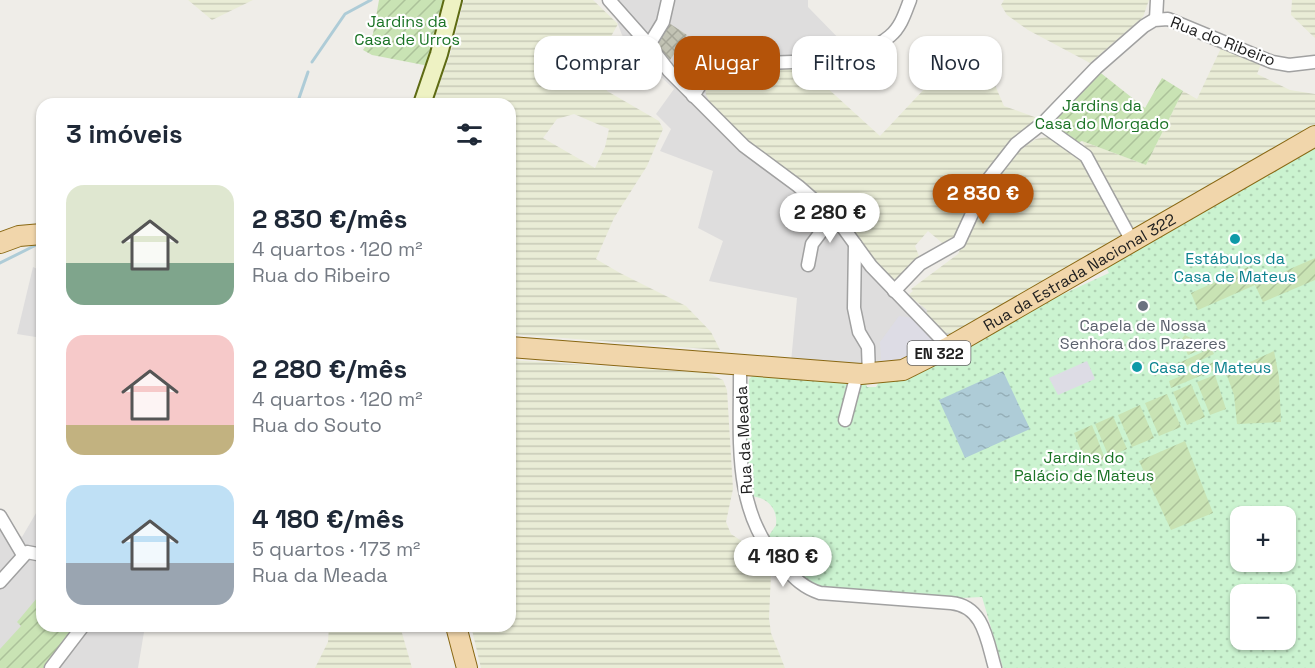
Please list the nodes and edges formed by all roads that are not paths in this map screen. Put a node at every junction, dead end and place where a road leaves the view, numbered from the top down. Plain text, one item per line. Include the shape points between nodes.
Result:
1 (453, 0) edge
2 (609, 0) edge
3 (668, 0) edge
4 (910, 0) edge
5 (1157, 0) edge
6 (1156, 19) junction
7 (641, 36) edge
8 (655, 36) edge
9 (1315, 62) edge
10 (662, 63) edge
11 (693, 96) junction
12 (424, 98) edge
13 (1041, 124) junction
14 (1315, 136) edge
15 (833, 216) junction
16 (36, 235) edge
17 (1132, 241) junction
18 (0, 243) edge
19 (855, 244) junction
20 (808, 265) dead end
21 (894, 291) junction
22 (516, 347) edge
23 (949, 347) junction
24 (740, 364) junction
25 (863, 374) junction
26 (846, 420) dead end
27 (0, 516) edge
28 (36, 553) edge
29 (23, 555) junction
30 (0, 582) edge
31 (78, 632) edge
32 (458, 632) edge
33 (51, 668) edge
34 (467, 668) edge
35 (995, 668) edge

1 - 12 main road
2 - 7 street
3 - 8 street
4 - 11 street via 896,29 878,44 802,63 722,63 711,68
5 - 6 street
6 - 9 street, Rua do Ribeiro via 1173,21 1272,62
6 - 13 street, Rua do Ribeiro via 1098,66
10 - 11 street
11 - 15 street via 752,153
13 - 17 street via 1086,156
13 - 21 street, Rua do Ribeiro via 1016,144 993,173 956,245 920,264
14 - 17 main road, Rua da Estrada Nacional 322 / EN 322
15 - 19 street
15 - 20 street via 811,246
16 - 18 main road
17 - 23 main road, Rua da Estrada Nacional 322 / EN 322
19 - 21 street
19 - 25 street via 855,311 859,331 868,347
21 - 23 street
22 - 24 main road, Rua da Estrada Nacional 322 / EN 322
23 - 25 main road, Rua da Estrada Nacional 322 / EN 322 via 903,370
24 - 25 main road, Rua da Estrada Nacional 322 / EN 322
24 - 35 street, Rua da Meada via 745,496 756,529 776,560 804,586 820,593 967,607 982,624
25 - 26 street
27 - 29 street
28 - 29 street
29 - 30 street
31 - 33 street
32 - 34 main road

